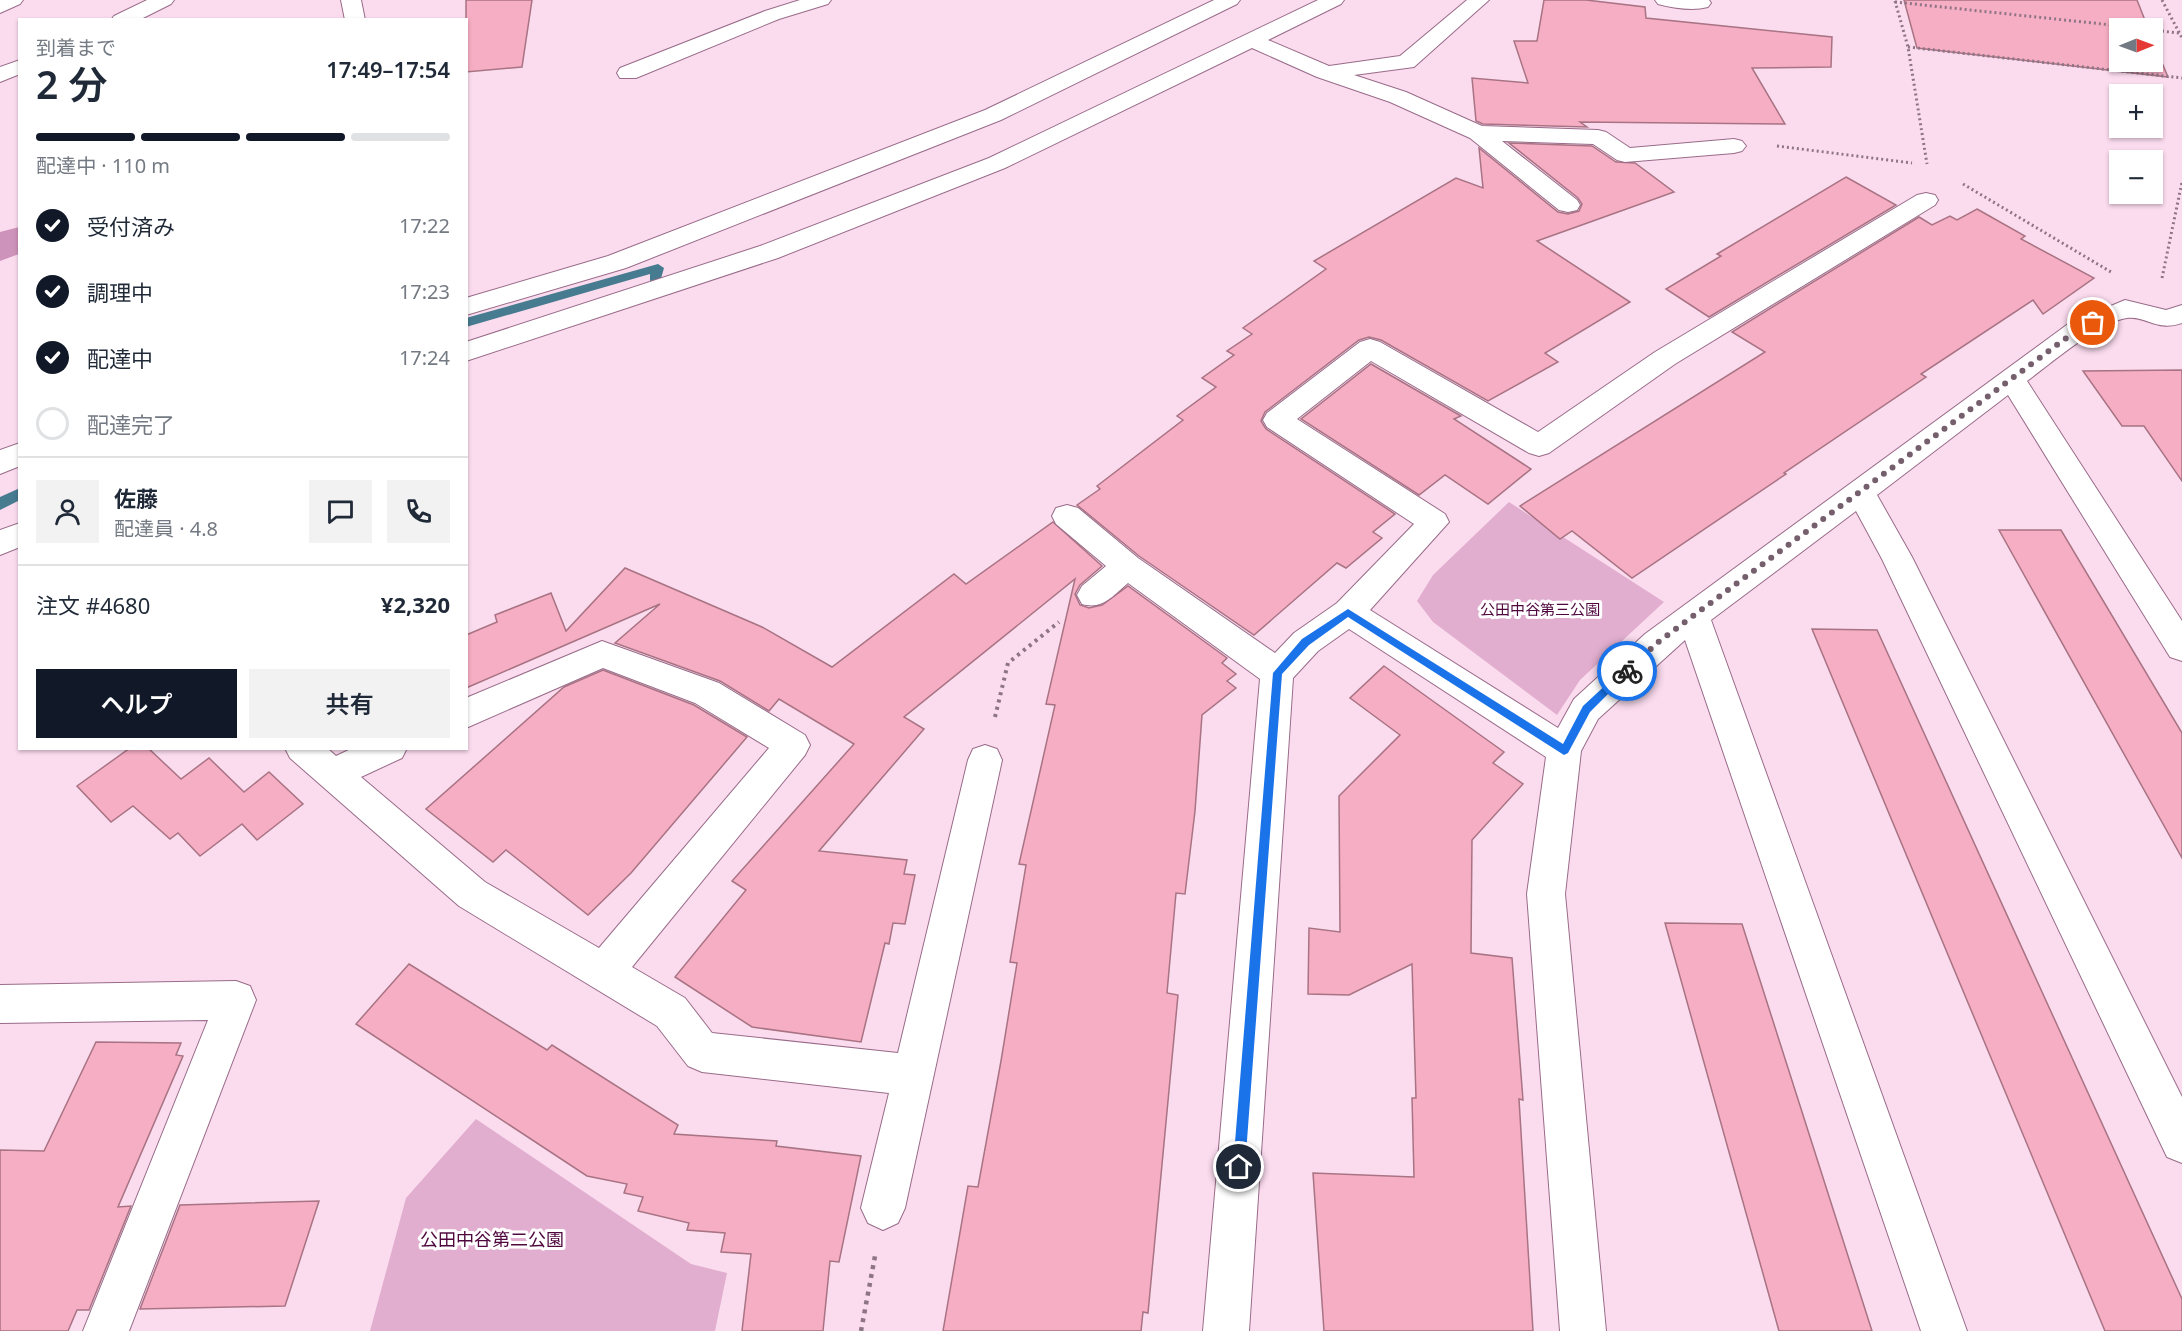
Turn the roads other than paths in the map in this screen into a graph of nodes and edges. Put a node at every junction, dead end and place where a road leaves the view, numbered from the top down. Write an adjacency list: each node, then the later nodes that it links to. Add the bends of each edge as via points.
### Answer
1 (13, 0): 9 (street)
2 (164, 0): 10 (street)
3 (351, 0): 11 (street)
4 (821, 0): 15 (street, via 772,15)
5 (1334, 0): 12 (street)
6 (1479, 0): 14 (street, via 1406,62)
7 (1701, 3): 8 (street)
8 (1670, 6)
9 (0, 7)
10 (126, 18)
11 (355, 18)
12 (1242, 25): 14 (street); 21 (street, via 1208,11 993,115 617,262); 23 (street, via 997,163 769,252)
13 (18, 67): 16 (street)
14 (1325, 72): 17 (street, via 1398,97)
15 (628, 73)
16 (0, 75)
17 (1478, 133): 18 (street, via 1598,137 1625,155); 20 (street)
18 (1734, 146)
19 (1926, 200): 33 (street, via 1665,358 1539,446 1370,348 1277,420 1434,522)
20 (1568, 205)
21 (468, 306)
22 (2178, 321): 24 (street, via 2125,309 2077,330)
23 (468, 351)
24 (2013, 379): 27 (street); 35 (street)
25 (18, 454): 26 (street)
26 (0, 463)
27 (1860, 492): 34 (street); 46 (street, via 1897,557)
28 (1067, 516): 31 (street)
29 (18, 535): 30 (street)
30 (0, 542)
31 (1127, 566): 32 (street); 36 (street)
32 (1092, 595)
33 (1348, 612): 36 (street, via 1306,642); 40 (street)
34 (1693, 616): 40 (street, via 1657,643 1586,709); 51 (street)
35 (2182, 648)
36 (1277, 673): 49 (street)
37 (468, 713): 43 (street, via 602,654 707,693 793,745)
38 (304, 750): 42 (street)
39 (386, 750): 42 (street)
40 (1564, 750): 50 (street, via 1546,894)
41 (985, 760): 45 (street)
42 (333, 774): 43 (street, via 472,894)
43 (603, 973): 45 (street, via 671,1012 702,1052)
44 (0, 1004): 48 (street, via 236,1000)
45 (914, 1075): 47 (street)
46 (2182, 1142)
47 (883, 1208)
48 (106, 1331)
49 (1226, 1331)
50 (1583, 1331)
51 (1944, 1331)

